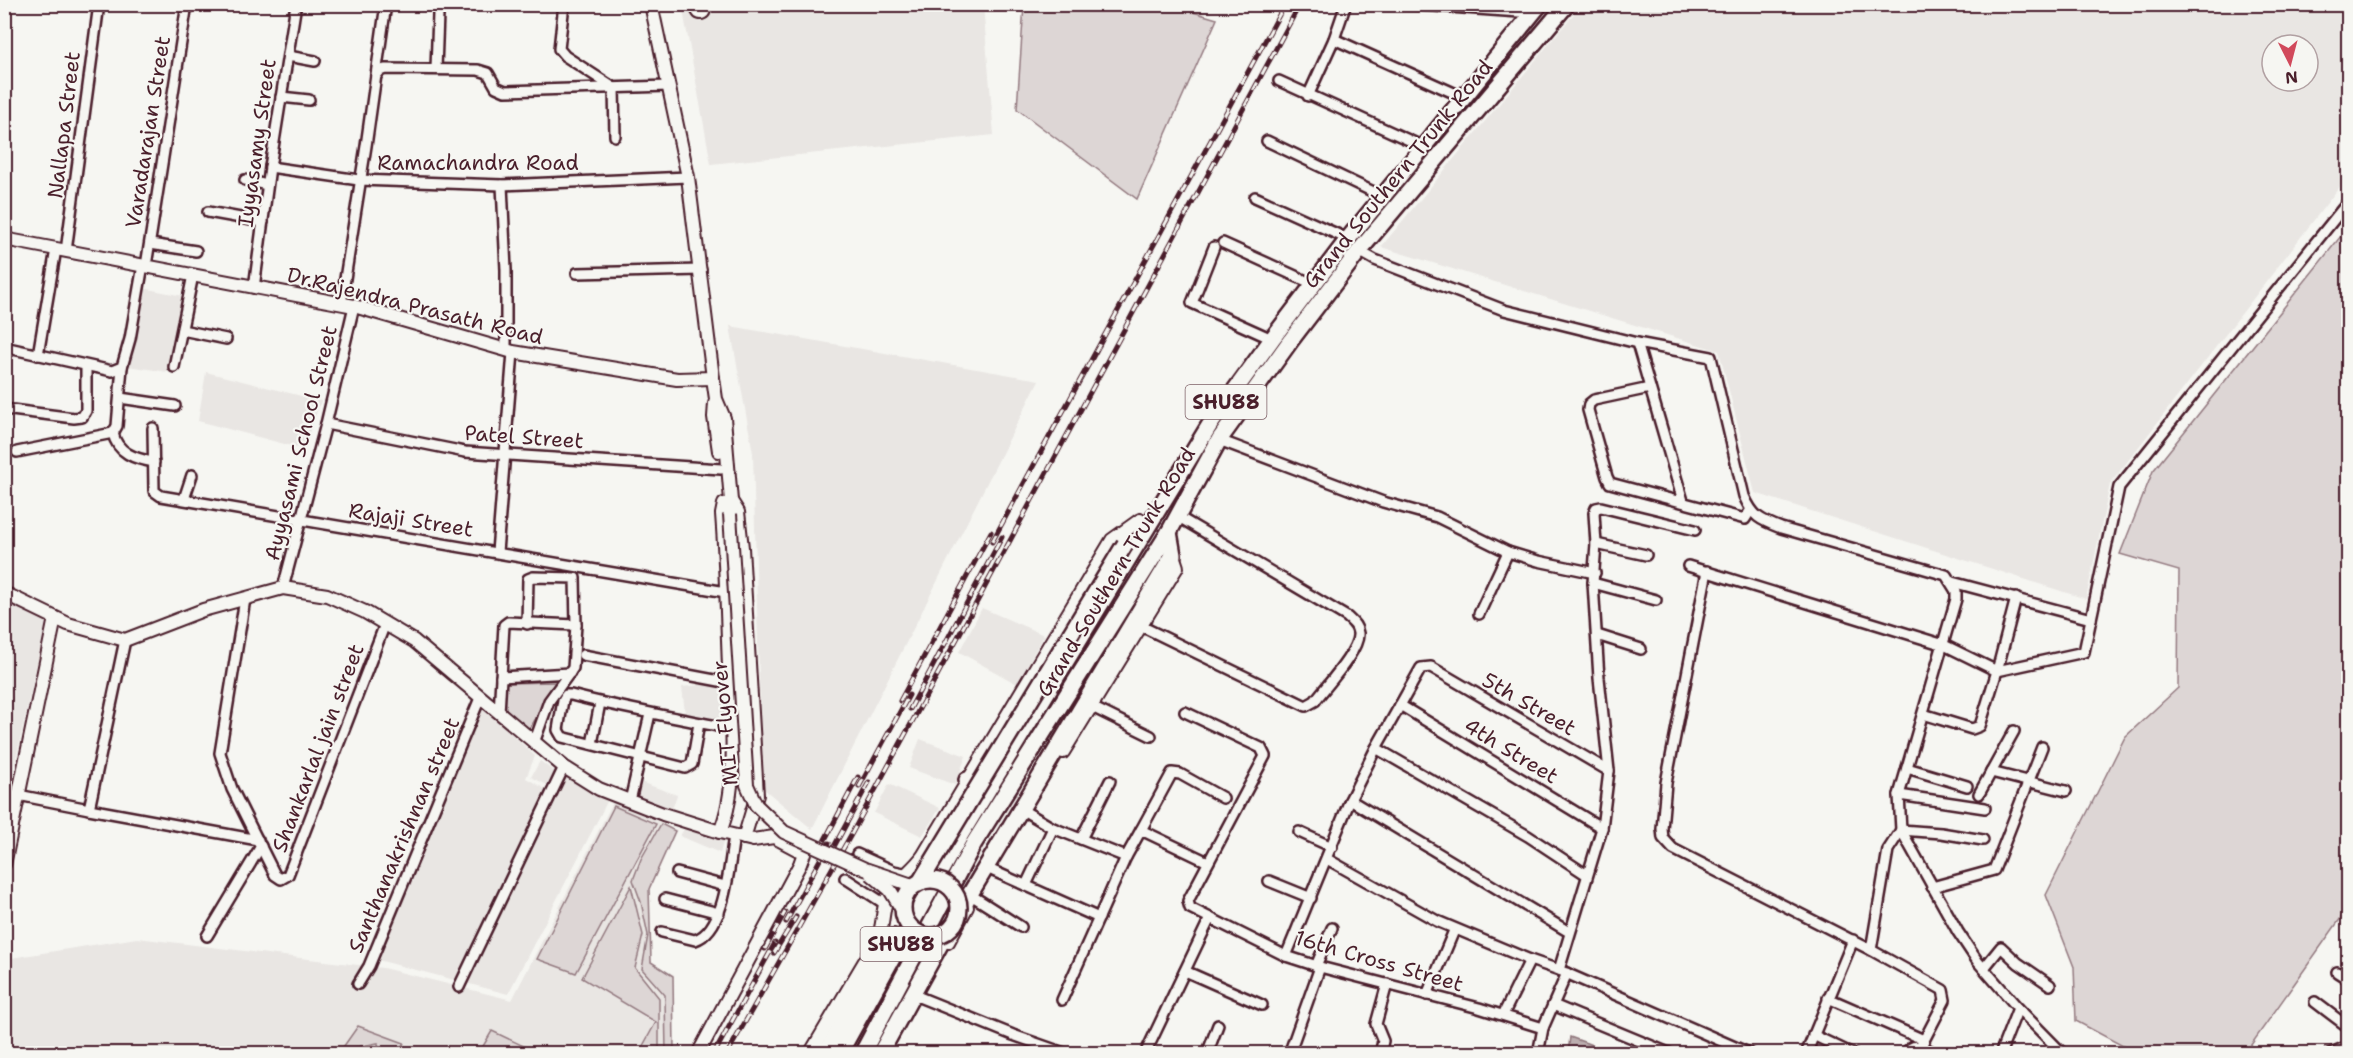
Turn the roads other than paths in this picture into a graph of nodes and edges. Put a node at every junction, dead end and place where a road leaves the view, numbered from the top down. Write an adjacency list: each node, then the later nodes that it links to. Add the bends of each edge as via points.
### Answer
1 (99, 4): 41 (street, Nallapa Street)
2 (187, 4): 40 (street, Varadarajan Street)
3 (296, 4): 13 (street, Iyyasamy Street)
4 (386, 4): 16 (street)
5 (564, 4): 19 (street, via 559,49)
6 (651, 4): 18 (street)
7 (1346, 4): 12 (street)
8 (1406, 4): 10 (street)
9 (1567, 4): 43 (main road, Grand Southern Trunk Road / SHU88)
10 (1537, 8): 22 (main road, Grand Southern Trunk Road / SHU88)
11 (438, 14): 15 (street)
12 (1335, 39): 20 (street); 22 (street)
13 (288, 56): 14 (street); 21 (street, Iyyasamy Street)
14 (315, 61)
15 (436, 69): 16 (street, via 385,69); 19 (street, via 483,71 492,77 499,90 505,91)
16 (376, 76): 30 (street)
17 (1279, 81): 20 (street)
18 (669, 86): 19 (street); 28 (street)
19 (614, 88): 24 (street)
20 (1308, 96): 26 (street)
21 (281, 97): 23 (street); 27 (street, Iyyasamy Street)
22 (1465, 98): 26 (main road, Grand Southern Trunk Road / SHU88)
23 (309, 100)
24 (615, 136)
25 (1267, 141): 34 (street)
26 (1424, 147): 34 (main road, Grand Southern Trunk Road / SHU88)
27 (270, 167): 30 (street, Ramachandra Road); 31 (street, Iyyasamy Street)
28 (688, 177): 32 (street, Ramachandra Road); 45 (street)
29 (245, 180): 31 (street)
30 (360, 180): 32 (street, Ramachandra Road); 50 (street)
31 (267, 184): 37 (street, Iyyasamy Street)
32 (502, 185): 57 (street)
33 (1255, 197): 39 (street)
34 (1384, 197): 39 (main road, Grand Southern Trunk Road / SHU88)
35 (2349, 202): 103 (street, via 2119,488)
36 (208, 212): 37 (street)
37 (263, 222): 49 (street, Iyyasamy Street)
38 (4, 239): 41 (street, Dr.Rajendra Prasath Road)
39 (1348, 239): 48 (main road, Grand Southern Trunk Road / SHU88)
40 (150, 244): 42 (street); 44 (street, Varadarajan Street)
41 (61, 250): 44 (street, Dr.Rajendra Prasath Road); 58 (street, Nallapa Street)
42 (196, 251)
43 (1359, 251): 55 (street, via 1504,310); 71 (main road, Grand Southern Trunk Road / SHU88)
44 (144, 265): 47 (street, Dr.Rajendra Prasath Road); 60 (street, Varadarajan Street)
45 (701, 270): 46 (street); 62 (street)
46 (577, 273)
47 (193, 275): 49 (street, Dr.Rajendra Prasath Road); 52 (street)
48 (1313, 284): 54 (main road, Grand Southern Trunk Road / SHU88); 54 (street, via 1219,245 1192,303)
49 (254, 288): 50 (street, Dr.Rajendra Prasath Road)
50 (340, 304): 51 (street, Dr.Rajendra Prasath Road)
51 (354, 306): 57 (street, Dr.Rajendra Prasath Road); 68 (street, Ayyasami School Street)
52 (182, 330): 53 (street); 61 (street)
53 (226, 339)
54 (1272, 339): 82 (main road, Grand Southern Trunk Road / SHU88)
55 (1637, 343): 63 (street); 80 (street, via 1711,357)
56 (4, 347): 58 (street)
57 (509, 351): 62 (street, Dr.Rajendra Prasath Road, via 677,379); 73 (street)
58 (38, 355): 59 (street)
59 (86, 366): 60 (street, via 112,371); 67 (street, via 86,411 82,417)
60 (122, 367): 64 (street, Varadarajan Street)
61 (174, 367)
62 (712, 378): 65 (street)
63 (1650, 388): 78 (street); 78 (street, via 1589,404 1604,467 1616,486)
64 (120, 398): 66 (street); 70 (street, Varadarajan Street)
65 (716, 399): 75 (street, via 714,417); 79 (street, via 724,418)
66 (175, 406)
67 (4, 409)
68 (326, 424): 73 (street, Patel Street); 83 (street, Ayyasami School Street)
69 (153, 428): 74 (street, Rajaji Street)
70 (113, 433): 72 (street); 74 (street, via 115,444 126,453)
71 (1219, 440): 81 (main road, Grand Southern Trunk Road / SHU88); 88 (street, via 1383,502 1437,518)
72 (17, 452)
73 (504, 456): 75 (street, Patel Street); 87 (street)
74 (154, 462): 77 (street, Rajaji Street, via 154,491 161,496)
75 (721, 469): 79 (street)
76 (192, 475): 77 (street)
77 (184, 499): 83 (street, Rajaji Street)
78 (1683, 501): 80 (street, via 1745,519)
79 (729, 506): 96 (street, via 722,514); 159 (street, via 738,512 742,548 757,795); 169 (street, MIT Flyover, bridge, via 747,785 756,805 784,832)
80 (1750, 511): 94 (street, via 1773,525 1946,575)
81 (1178, 516): 85 (main road, Grand Southern Trunk Road / SHU88); 107 (street, via 1347,618 1356,625 1356,646 1315,701 1306,706)
82 (1147, 518): 138 (street, via 1112,540 994,728); 142 (main road, Grand Southern Trunk Road / SHU88); 176 (main road, bridge, via 1125,544)
83 (299, 520): 87 (street, Rajaji Street); 95 (street, Ayyasami School Street)
84 (1695, 530): 86 (street, via 1600,507 1594,513)
85 (1169, 532): 90 (main road); 229 (main road, Grand Southern Trunk Road / SHU88, via 974,843)
86 (1596, 544): 89 (street); 93 (street)
87 (497, 552): 96 (street, Rajaji Street)
88 (1508, 552): 93 (street); 101 (street)
89 (1646, 555)
90 (1170, 559): 107 (street, via 1177,567); 186 (main road)
91 (1688, 566): 92 (street)
92 (1707, 572): 110 (street); 196 (street, via 1666,783 1663,838 1673,849)
93 (1594, 578): 100 (street); 108 (street)
94 (1952, 582): 98 (street); 110 (street, via 1956,599)
95 (283, 588): 99 (street); 104 (street, via 327,595)
96 (726, 592): 116 (street)
97 (4, 593): 102 (street)
98 (2016, 597): 103 (street); 113 (street)
99 (245, 598): 109 (street); 162 (street, via 219,749 232,789)
100 (1656, 600)
101 (1479, 614)
102 (55, 618): 109 (street); 145 (street)
103 (2091, 619): 113 (street, via 2084,652)
104 (385, 624): 117 (street, via 414,641); 162 (street, Shankarlal jain street, via 286,877 279,878)
105 (527, 624): 106 (street); 106 (street, via 528,579 572,577); 115 (street, via 504,624)
106 (576, 625): 114 (street)
107 (1141, 626): 120 (street)
108 (1597, 636): 111 (street); 136 (street)
109 (125, 640): 151 (street)
110 (1944, 645): 113 (street); 124 (street)
111 (1641, 649)
112 (584, 655): 116 (street)
113 (1997, 671): 124 (street, via 1977,728)
114 (570, 674): 115 (street); 129 (street, via 549,701)
115 (501, 677): 122 (street)
116 (730, 682): 126 (street)
117 (480, 698): 122 (street); 206 (street, Santhanakrishnan street, via 369,966)
118 (600, 703): 123 (street); 130 (street); 130 (street, via 571,695 563,700 559,734)
119 (1400, 705): 132 (street); 136 (street, 5th Street, via 1421,668 1431,668); 154 (street, 4th Street)
120 (1092, 707): 128 (street); 152 (street)
121 (1185, 712): 167 (street, 16th Cross Street, via 1264,752)
122 (499, 713): 129 (street)
123 (650, 714): 125 (street); 133 (street)
124 (1923, 714): 135 (street)
125 (699, 723): 126 (street); 133 (street, via 690,767)
126 (732, 729): 157 (street, via 729,801)
127 (2014, 730): 137 (street)
128 (1150, 736)
129 (534, 743): 134 (street)
130 (592, 744): 133 (street)
131 (2042, 747): 140 (street)
132 (1376, 748): 148 (street); 173 (street)
133 (641, 756): 149 (street)
134 (564, 767): 149 (street, via 599,789); 209 (street)
135 (1907, 768): 141 (street); 146 (street)
136 (1609, 771): 154 (street)
137 (1991, 772): 140 (street); 144 (street)
138 (967, 780): 142 (main road); 172 (street, via 923,856 913,869)
139 (1110, 781): 160 (street)
140 (2027, 783): 143 (street); 179 (street, via 1994,870)
141 (1967, 786)
142 (986, 791): 228 (main road, Grand Southern Trunk Road / SHU88)
143 (2066, 791)
144 (1979, 794)
145 (18, 795): 151 (street); 168 (street)
146 (1899, 795): 150 (street); 156 (street)
147 (1223, 798): 155 (street, via 1172,773)
148 (1350, 800): 163 (street); 193 (street)
149 (630, 801): 157 (street)
150 (1985, 808)
151 (89, 809): 162 (street)
152 (1026, 812): 153 (street); 170 (street)
153 (1053, 828): 160 (street); 177 (street)
154 (1602, 828): 173 (street)
155 (1141, 830): 165 (street); 167 (street)
156 (1901, 830): 161 (street); 179 (street); 197 (street, via 1888,850)
157 (720, 832): 159 (street)
158 (1299, 832): 163 (street)
159 (744, 838): 178 (street); 225 (street, via 774,837 798,849 804,857)
160 (1081, 839): 165 (street)
161 (1983, 840)
162 (259, 843): 195 (street)
163 (1332, 847): 166 (street)
164 (857, 854): 172 (street)
165 (1126, 857): 187 (street)
166 (1327, 859): 181 (street); 199 (street, via 1437,921)
167 (1208, 862): 188 (street, 16th Cross Street, via 1188,903 1190,908)
168 (4, 865)
169 (865, 869): 176 (street, MIT Flyover, bridge); 185 (street, MIT Flyover, bridge, via 890,890)
170 (991, 870): 177 (street); 180 (street)
171 (677, 873): 178 (street)
172 (904, 873): 183 (street)
173 (1587, 875): 193 (street)
174 (844, 878): 183 (street)
175 (1269, 881): 181 (street)
176 (917, 885): 185 (main road, bridge, via 905,897); 186 (main road, bridge, via 936,881 951,889)
177 (1026, 885): 187 (street)
178 (725, 886): 184 (street)
179 (1932, 887): 201 (street)
180 (974, 897): 189 (street); 211 (street)
181 (1311, 898): 198 (street)
182 (665, 899): 184 (street)
183 (885, 904): 226 (street, via 878,939)
184 (719, 914): 192 (street, via 699,939)
185 (904, 914): 191 (main road, bridge, via 908,925 923,935); 227 (main road)
186 (958, 914): 191 (main road, bridge)
187 (1099, 918): 213 (street)
188 (1210, 918): 198 (street, 16th Cross Street); 202 (street)
189 (1021, 927)
190 (1332, 928): 200 (street)
191 (948, 930): 230 (main road)
192 (662, 932)
193 (1569, 932): 203 (street)
194 (1453, 933): 210 (street)
195 (207, 936)
196 (1853, 940): 197 (street); 212 (street)
197 (1871, 950): 223 (street, via 1943,990 1945,1000)
198 (1286, 956): 200 (street, 16th Cross Street)
199 (1530, 960): 203 (street); 218 (street)
200 (1318, 967): 207 (street, 16th Cross Street); 234 (street)
201 (1984, 968): 208 (street, via 2001,947); 217 (street)
202 (1185, 971): 215 (street); 232 (street)
203 (1563, 971): 216 (street); 238 (street)
204 (2337, 972): 205 (street)
205 (2349, 979)
206 (358, 984)
207 (1387, 984): 210 (street, 16th Cross Street); 235 (street, via 1377,1024 1383,1041)
208 (2050, 985)
209 (459, 987)
210 (1427, 995): 218 (street, 16th Cross Street)
211 (919, 997): 230 (street); 231 (street)
212 (1828, 998): 222 (street); 223 (street)
213 (1062, 1000)
214 (2315, 1002): 220 (street)
215 (1262, 1005)
216 (1553, 1005): 221 (street); 237 (street)
217 (2018, 1008): 243 (street); 244 (street)
218 (1503, 1015): 221 (street, 16th Cross Street)
219 (1218, 1025): 233 (street)
220 (2349, 1027)
221 (1543, 1028): 236 (street)
222 (1813, 1035): 239 (street); 240 (street)
223 (1922, 1043): 241 (street); 242 (street)
224 (2349, 1046): 245 (street)
225 (699, 1053)
226 (810, 1053)
227 (825, 1053)
228 (840, 1053)
229 (862, 1053)
230 (887, 1053)
231 (1067, 1053)
232 (1145, 1053)
233 (1207, 1053)
234 (1289, 1053)
235 (1380, 1053)
236 (1538, 1053)
237 (1671, 1053)
238 (1751, 1053)
239 (1806, 1053)
240 (1854, 1053)
241 (1905, 1053)
242 (1936, 1053)
243 (2000, 1053)
244 (2063, 1053)
245 (2329, 1053)

